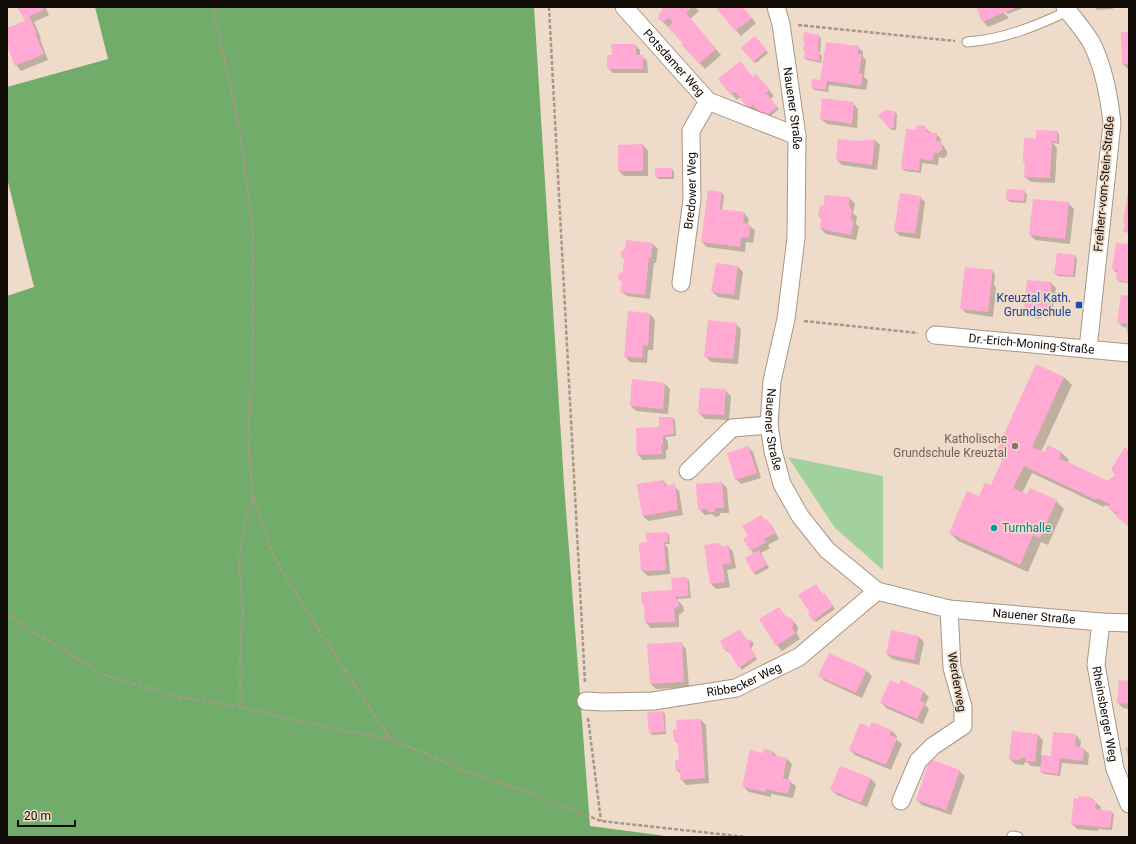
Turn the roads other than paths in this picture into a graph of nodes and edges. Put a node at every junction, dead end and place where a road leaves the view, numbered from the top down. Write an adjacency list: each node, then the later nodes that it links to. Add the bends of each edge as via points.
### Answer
1 (624, 7): 5 (street, Potsdamer Weg)
2 (776, 7): 6 (street, Nauener Straße, via 781,24)
3 (1067, 9): 4 (lane, via 1036,26 983,41); 9 (street, Freiherr-vom-Stein-Straße, via 1090,42 1101,66 1109,92 1112,123)
4 (967, 42)
5 (708, 101): 6 (street, Potsdamer Weg); 7 (street, Bredower Weg, via 691,131 692,200)
6 (797, 136): 11 (street, Nauener Straße, via 796,238 786,319 772,381)
7 (681, 283)
8 (935, 335): 9 (street, Dr.-Erich-Moning-Straße)
9 (1088, 348): 10 (street, Dr.-Erich-Moning-Straße)
10 (1129, 353)
11 (769, 425): 12 (street, via 732,428); 13 (street, Nauener Straße, via 782,484 800,516 827,550)
12 (688, 471)
13 (877, 591): 14 (street, Nauener Straße); 17 (street, Ribbecker Weg, via 799,657 736,688 653,701)
14 (949, 609): 15 (street, Nauener Straße); 18 (street, Werderweg, via 952,668 963,707 963,726 933,746 918,761)
15 (1101, 622): 16 (street, Nauener Straße); 19 (street, Rheinsberger Weg, via 1096,665 1115,770)
16 (1129, 623)
17 (586, 701)
18 (901, 801)
19 (1129, 804)

